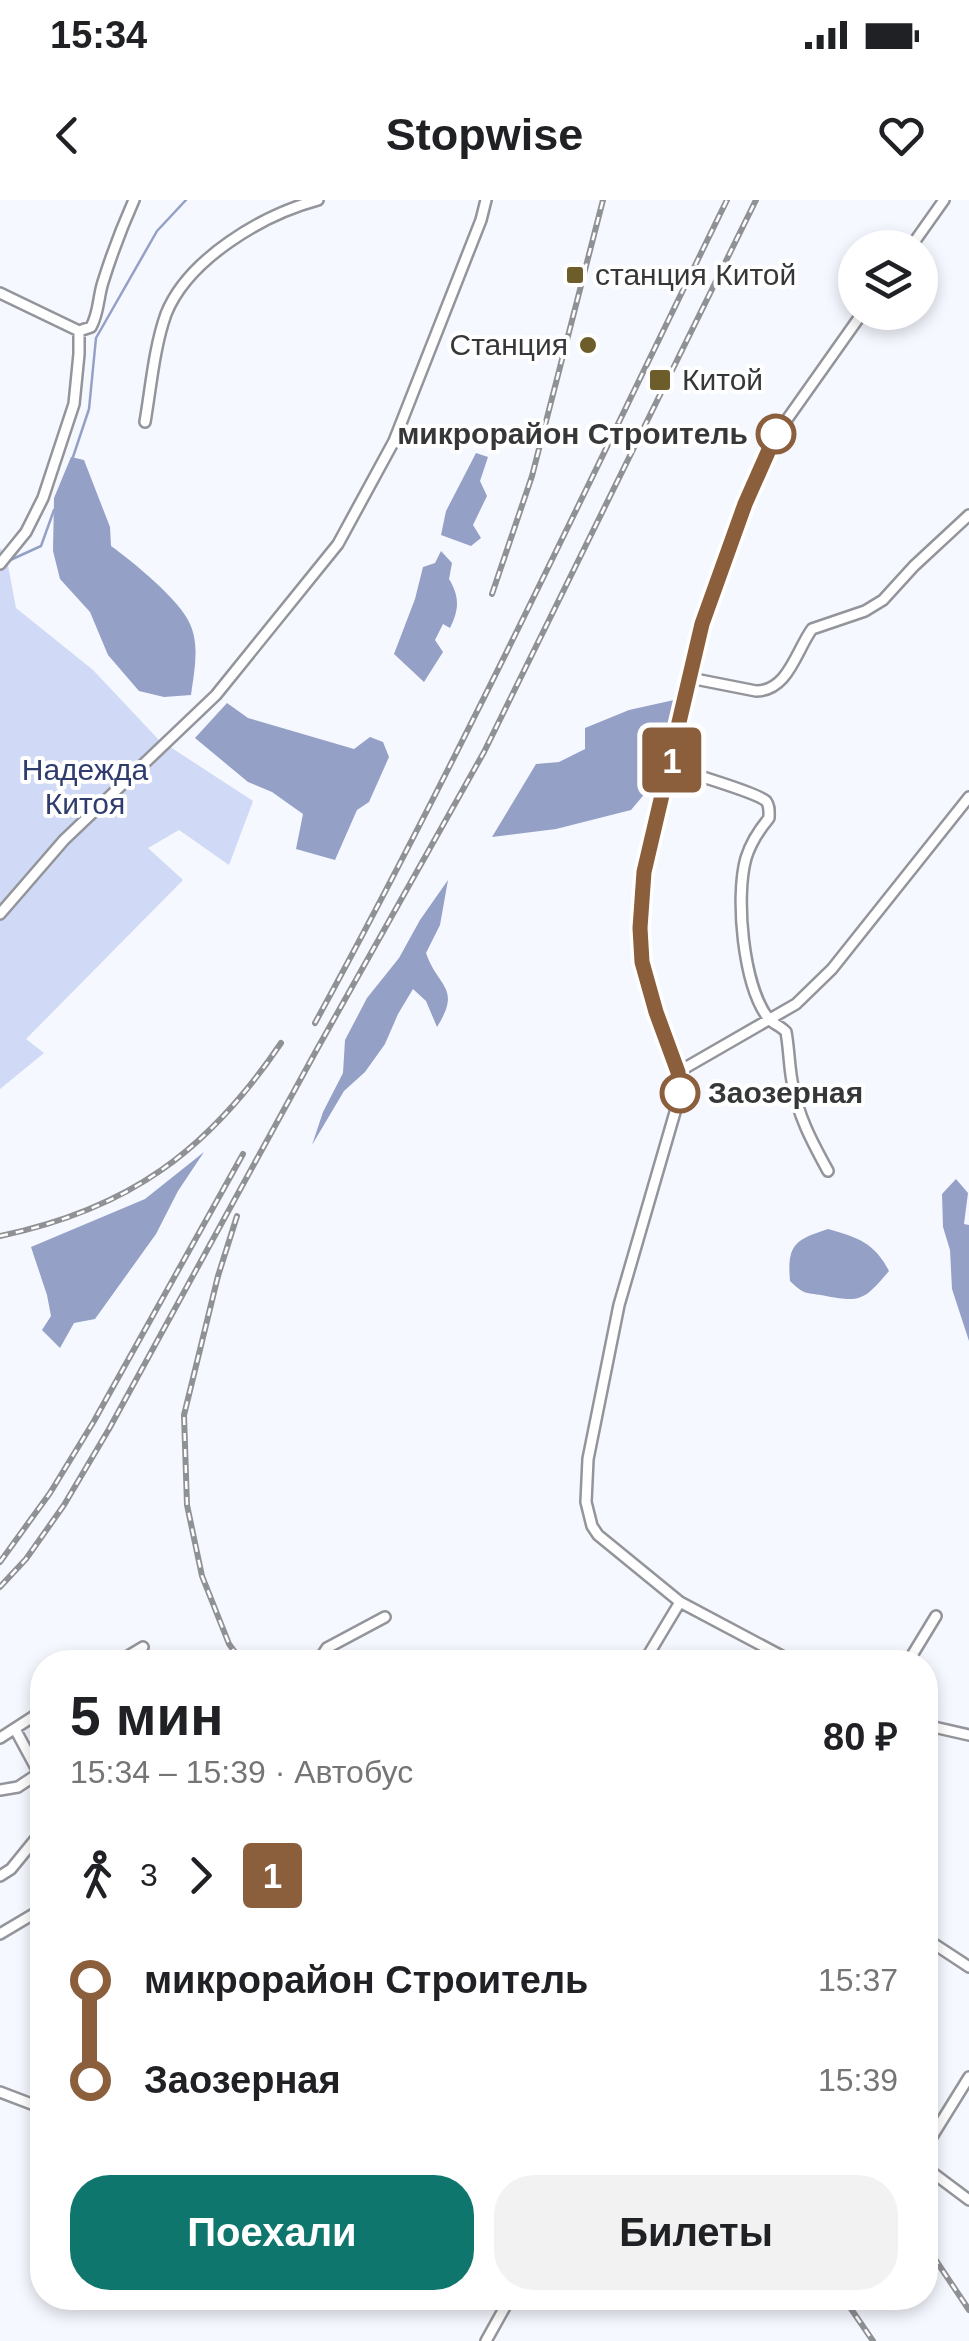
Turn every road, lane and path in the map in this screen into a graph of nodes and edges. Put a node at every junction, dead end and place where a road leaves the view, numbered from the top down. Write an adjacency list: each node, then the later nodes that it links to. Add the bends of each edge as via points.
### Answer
1 (134, 200): 8 (street, via 94,321)
2 (318, 200): 9 (street, via 267,218 196,268 174,297 161,331)
3 (486, 200): 15 (street, via 394,441 338,544 216,695 64,840)
4 (944, 200): 5 (street)
5 (923, 230)
6 (0, 292): 8 (street)
7 (850, 330): 12 (street, via 776,434 702,624)
8 (78, 331): 11 (street, via 74,404 42,498)
9 (145, 422)
10 (969, 515): 12 (street, via 883,600 812,629 776,687 756,691)
11 (0, 564)
12 (690, 678): 13 (street)
13 (670, 768): 16 (street, via 766,801 769,818 747,854 741,892 746,954); 17 (street, via 644,872 640,928 642,962)
14 (969, 796): 16 (street, via 832,969)
15 (0, 914)
16 (770, 1021): 17 (street); 18 (street, via 786,1032 798,1108)
17 (678, 1072): 19 (street, via 676,1114 619,1306 588,1459 586,1502 598,1535)
18 (828, 1171)
19 (680, 1602): 25 (street); 26 (street)
20 (385, 1616): 24 (street)
21 (936, 1616): 27 (street)
22 (143, 1647): 23 (street)
23 (138, 1650)
24 (326, 1650)
25 (651, 1650)
26 (771, 1650)
27 (915, 1650)
28 (30, 1719): 30 (street)
29 (938, 1728): 31 (street)
30 (15, 1729): 32 (street); 33 (street)
31 (969, 1735)
32 (0, 1738)
33 (30, 1756)
34 (30, 1781): 35 (street)
35 (0, 1790)
36 (30, 1846): 37 (street)
37 (0, 1876)
38 (30, 1916): 39 (street)
39 (0, 1934)
40 (938, 1947): 41 (street)
41 (969, 1967)
42 (969, 2076): 45 (street)
43 (0, 2092): 44 (street)
44 (30, 2103)
45 (938, 2127)
46 (938, 2177): 47 (street)
47 (969, 2200)
48 (503, 2310): 49 (street)
49 (486, 2341)

